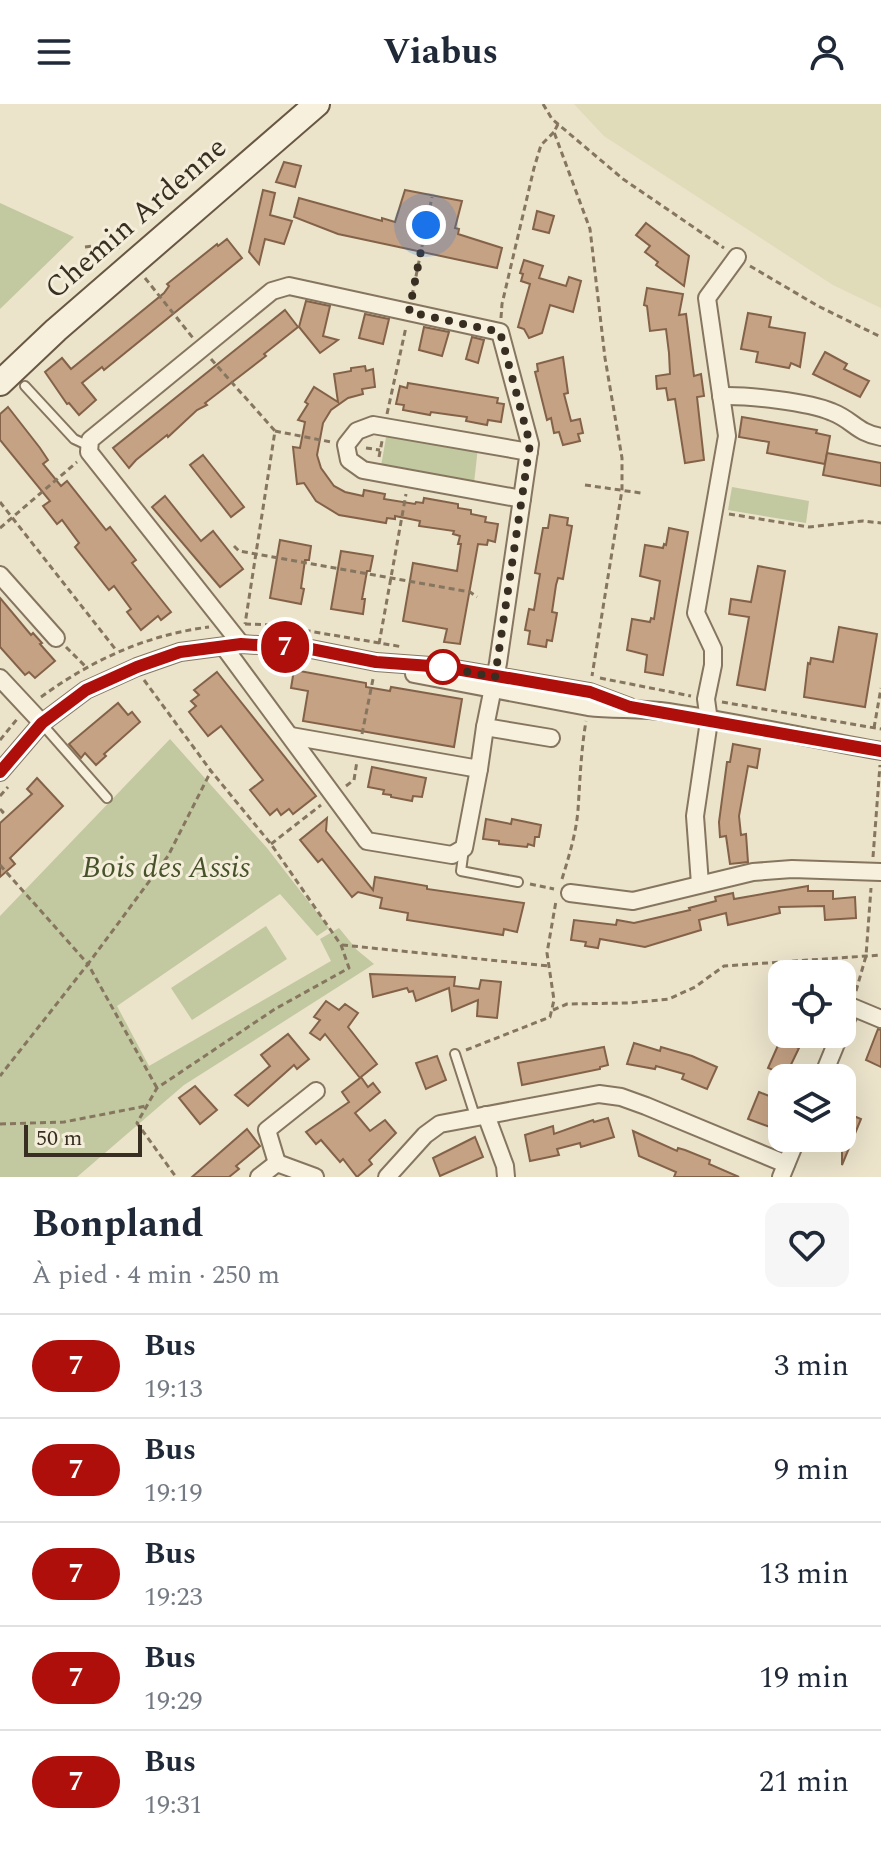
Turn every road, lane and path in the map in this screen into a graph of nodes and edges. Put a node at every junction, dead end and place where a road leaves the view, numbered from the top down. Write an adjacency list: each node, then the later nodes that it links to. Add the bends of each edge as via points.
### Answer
1 (317, 104): 8 (street, Chemin Ardenne)
2 (543, 104): 3 (path)
3 (558, 124): 4 (path); 7 (path, via 623,179)
4 (554, 132): 10 (path, via 541,145 534,168); 25 (path, via 590,229)
5 (432, 197): 9 (path)
6 (85, 247): 8 (path, via 120,246)
7 (737, 257): 11 (path); 15 (street, via 707,298)
8 (132, 263): 12 (path); 13 (street, Chemin Ardenne)
9 (409, 312): 10 (street); 12 (street, via 289,286 272,291); 16 (path)
10 (500, 332): 22 (street)
11 (881, 337)
12 (202, 348): 17 (path); 20 (street, via 90,440)
13 (0, 383)
14 (25, 386): 20 (lane)
15 (721, 396): 18 (street, via 830,411 864,434); 29 (street, via 727,436)
16 (384, 427): 19 (street, via 357,431); 21 (path); 22 (street)
17 (275, 431): 19 (path); 34 (path)
18 (881, 437)
19 (346, 445): 21 (path); 23 (street, via 349,460)
20 (89, 449): 30 (path); 39 (street)
21 (380, 450): 23 (path)
22 (529, 452): 27 (street)
23 (376, 472): 27 (street)
24 (585, 485): 25 (path)
25 (622, 490): 26 (path); 43 (path)
26 (641, 493)
27 (522, 499): 45 (street)
28 (0, 502): 30 (path)
29 (713, 511): 31 (path, via 809,527); 48 (street, via 696,613 713,649 706,699)
30 (12, 516): 32 (path); 40 (path)
31 (881, 523)
32 (0, 528)
33 (234, 546): 34 (path)
34 (256, 554): 36 (path); 37 (path)
35 (0, 575): 38 (street)
36 (477, 597)
37 (245, 624)
38 (56, 638): 41 (path)
39 (232, 645): 42 (street, via 180,652); 45 (street, via 306,648 391,664 444,667); 52 (street)
40 (116, 652)
41 (86, 667)
42 (137, 667): 49 (street, via 86,690); 57 (path)
43 (592, 677)
44 (0, 678): 49 (street)
45 (493, 682): 48 (street, via 590,692 630,707); 50 (street)
46 (881, 688): 51 (path)
47 (587, 715): 67 (path)
48 (709, 721): 54 (street); 66 (street, via 695,816)
49 (42, 723): 58 (street); 59 (lane)
50 (485, 727): 53 (street); 56 (street)
51 (874, 728)
52 (291, 736): 56 (street); 62 (street, via 367,841 452,855)
53 (551, 738)
54 (881, 751)
55 (881, 758): 64 (path)
56 (479, 769): 62 (street)
57 (211, 771): 68 (path, via 271,844); 71 (path, via 168,856)
58 (0, 772)
59 (107, 798)
60 (0, 809): 61 (path)
61 (0, 815)
62 (464, 848): 65 (lane, via 461,871)
63 (0, 865): 71 (path)
64 (876, 872): 66 (street, via 792,869); 70 (path)
65 (518, 882): 67 (path)
66 (700, 884): 67 (street, via 633,901)
67 (564, 892): 72 (path, via 550,926)
68 (341, 945): 72 (path); 79 (path, via 349,968 275,1009)
69 (881, 955): 70 (path)
70 (866, 956): 73 (path); 75 (path, via 724,966 669,999 567,1004)
71 (88, 964): 78 (path); 79 (path)
72 (549, 966): 75 (path)
73 (856, 992)
74 (856, 1009): 76 (street)
75 (553, 1010): 77 (path, via 550,1017)
76 (881, 1019)
77 (455, 1054): 82 (lane)
78 (0, 1076)
79 (157, 1088): 81 (path)
80 (316, 1091): 85 (street, via 267,1130)
81 (146, 1106): 83 (path, via 64,1122); 87 (path, via 137,1123)
82 (481, 1116): 86 (street, via 599,1094 621,1097); 90 (street, via 440,1124); 91 (street)
83 (0, 1124)
84 (791, 1152): 86 (street)
85 (277, 1163): 88 (street); 89 (street)
86 (783, 1171)
87 (176, 1177)
88 (259, 1177)
89 (315, 1177)
90 (387, 1177)
91 (506, 1177)

